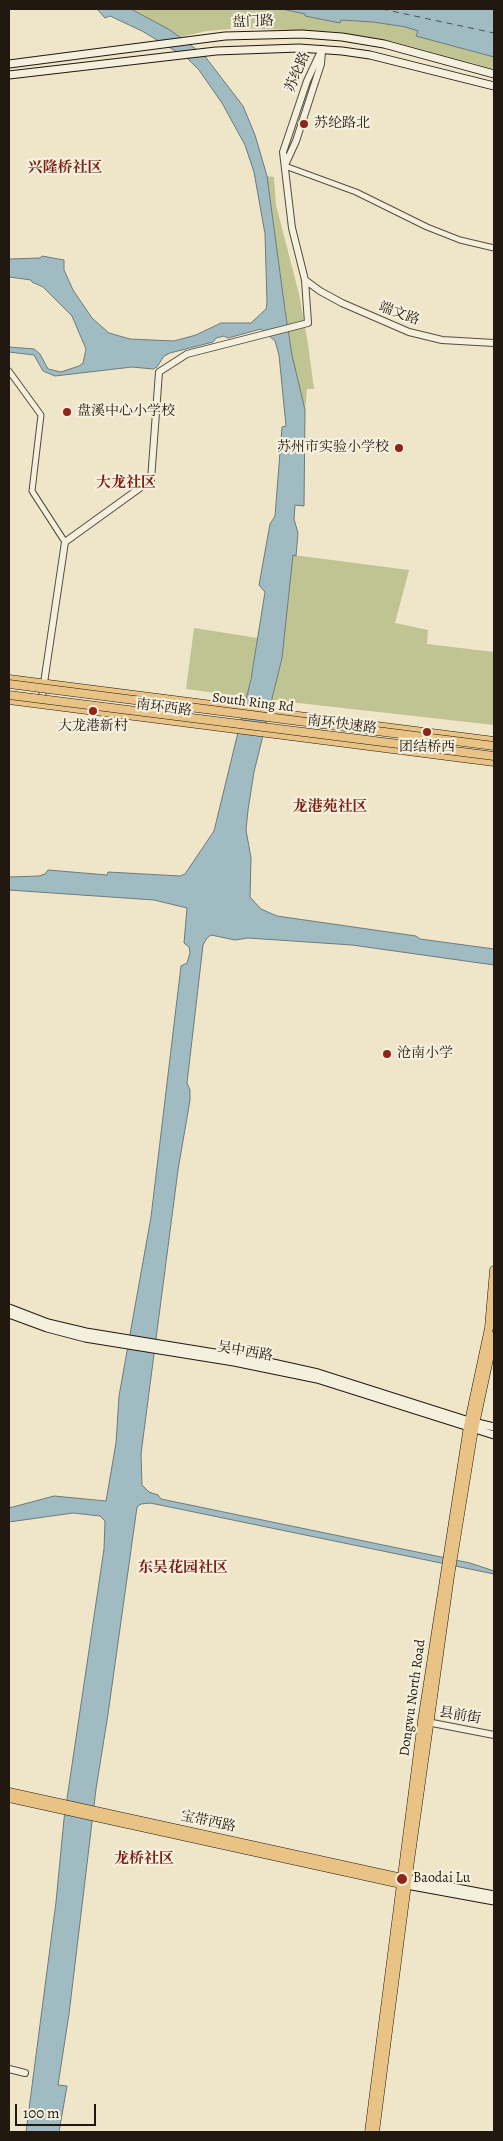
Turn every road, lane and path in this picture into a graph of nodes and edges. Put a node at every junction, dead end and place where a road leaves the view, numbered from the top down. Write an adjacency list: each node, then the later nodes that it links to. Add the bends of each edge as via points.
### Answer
1 (322, 35): 2 (main road); 3 (main road, 盘门路, via 260,34 194,39); 4 (main road, 盘门路, via 396,47)
2 (322, 49): 5 (main road, 盘门路, via 216,51); 6 (main road, 盘门路, via 396,60); 7 (street, 苏纶路, via 321,64)
3 (9, 64)
4 (494, 74)
5 (9, 76)
6 (494, 86)
7 (285, 166): 8 (street, via 356,192 426,228); 9 (street, via 292,228)
8 (494, 248)
9 (305, 280): 10 (street, 端文路, via 342,303 409,332 453,341); 12 (street, via 308,323 187,354 160,372 151,480)
10 (494, 343)
11 (9, 371): 12 (street, via 41,415 32,491)
12 (65, 542): 15 (street)
13 (9, 679): 15 (main road, 南环西路)
14 (9, 684): 20 (main road, South Ring Rd, bridge)
15 (43, 684): 18 (street); 19 (main road, 南环西路)
16 (9, 695): 21 (main road, 南环快速路, bridge)
17 (9, 700): 18 (main road, 南环西路)
18 (40, 704): 22 (main road, 南环西路)
19 (494, 740)
20 (494, 746)
21 (494, 756)
22 (494, 762)
23 (494, 1270): 28 (main road, Dongwu North Road, via 489,1328)
24 (9, 1308): 27 (main road, 吴中西路, via 62,1327)
25 (9, 1314): 27 (main road, 吴中西路, via 61,1332)
26 (494, 1336): 28 (main road, Dongwu North Road)
27 (125, 1342): 28 (main road, 吴中西路, via 318,1373)
28 (472, 1424): 29 (main road); 30 (main road); 31 (main road, Dongwu North Road)
29 (494, 1427)
30 (494, 1435)
31 (425, 1722): 32 (street, 县前街); 36 (main road, Dongwu North Road)
32 (494, 1735)
33 (9, 1792): 35 (main road, 宝带西路)
34 (9, 1798): 35 (main road, 宝带西路)
35 (62, 1806): 36 (main road, 宝带西路)
36 (405, 1881): 37 (main road); 38 (main road); 41 (main road, Dongwu North Road); 42 (main road, Dongwu North Road)
37 (494, 1895)
38 (494, 1901)
39 (9, 2069): 40 (street)
40 (25, 2073)
41 (369, 2132)
42 (375, 2132)

